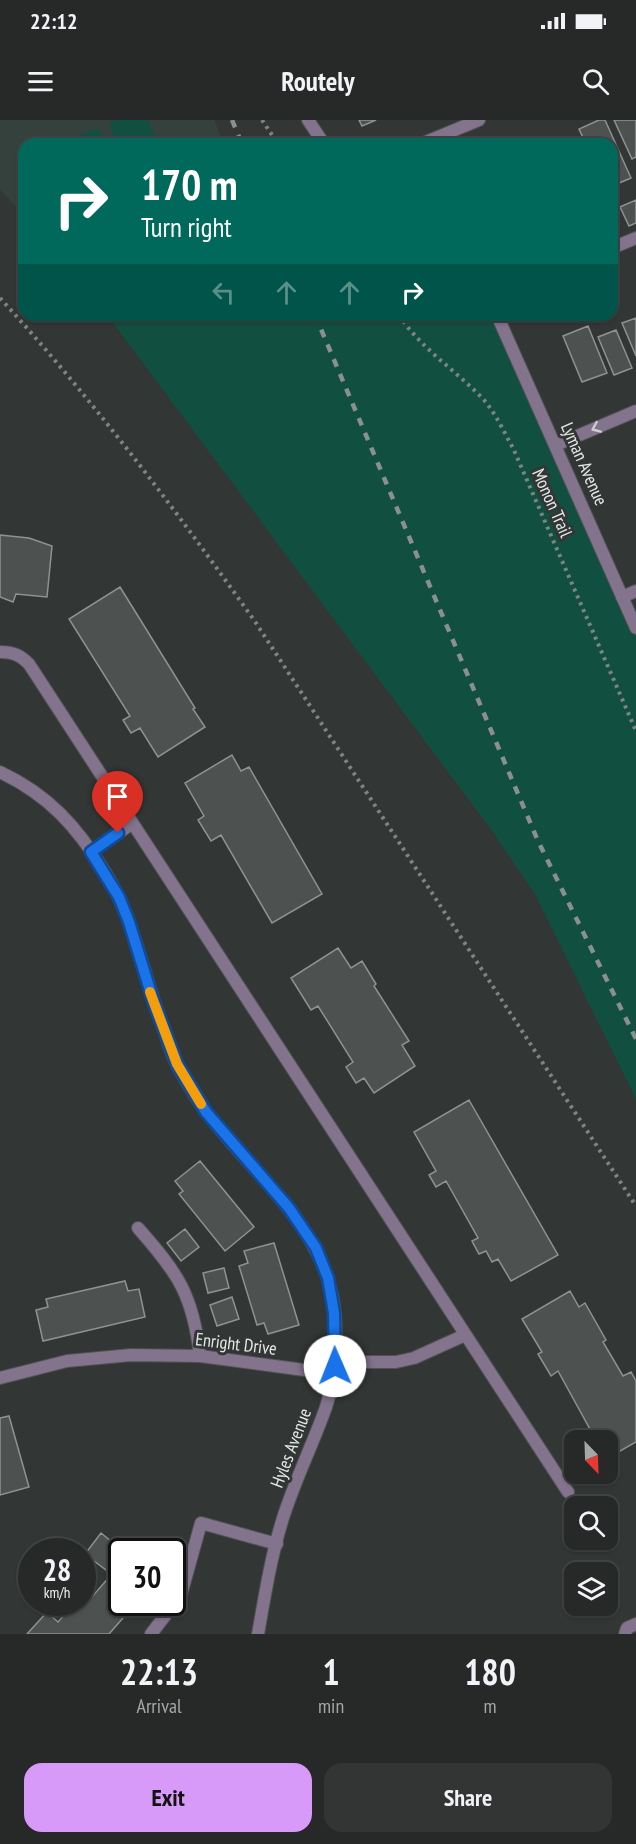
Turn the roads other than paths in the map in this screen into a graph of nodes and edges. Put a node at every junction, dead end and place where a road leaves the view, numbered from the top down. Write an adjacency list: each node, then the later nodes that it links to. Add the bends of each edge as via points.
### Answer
1 (308, 120): 3 (street)
2 (479, 120): 4 (street)
3 (320, 138)
4 (437, 138)
5 (636, 238): 6 (street)
6 (618, 246)
7 (501, 321): 9 (street, Lyman Avenue)
8 (636, 411): 9 (street, one-way to 9)
9 (556, 445): 11 (street, Lyman Avenue)
10 (636, 591): 11 (street)
11 (622, 597): 12 (street, Lyman Avenue)
12 (636, 628)
13 (0, 652): 15 (street, via 21,656 29,664)
14 (0, 772): 16 (street, Hyles Avenue, via 25,783 57,808)
15 (131, 824): 16 (street); 18 (street)
16 (91, 852): 20 (street, Hyles Avenue, via 119,897 177,1064 206,1112 289,1208 316,1248 328,1278 334,1313)
17 (138, 1228): 19 (street, via 185,1290)
18 (465, 1335): 20 (street, Enright Drive, via 414,1358); 22 (street)
19 (200, 1356): 20 (street, Enright Drive, via 312,1371); 21 (street, Enright Drive, via 131,1355 67,1361)
20 (335, 1366): 23 (street, Hyles Avenue, via 326,1406 302,1463)
21 (0, 1378)
22 (568, 1492)
23 (277, 1544): 25 (street, via 201,1524 181,1595); 26 (street, Hyles Avenue)
24 (636, 1624): 27 (street, via 627,1628)
25 (151, 1634)
26 (258, 1634)
27 (625, 1634)

